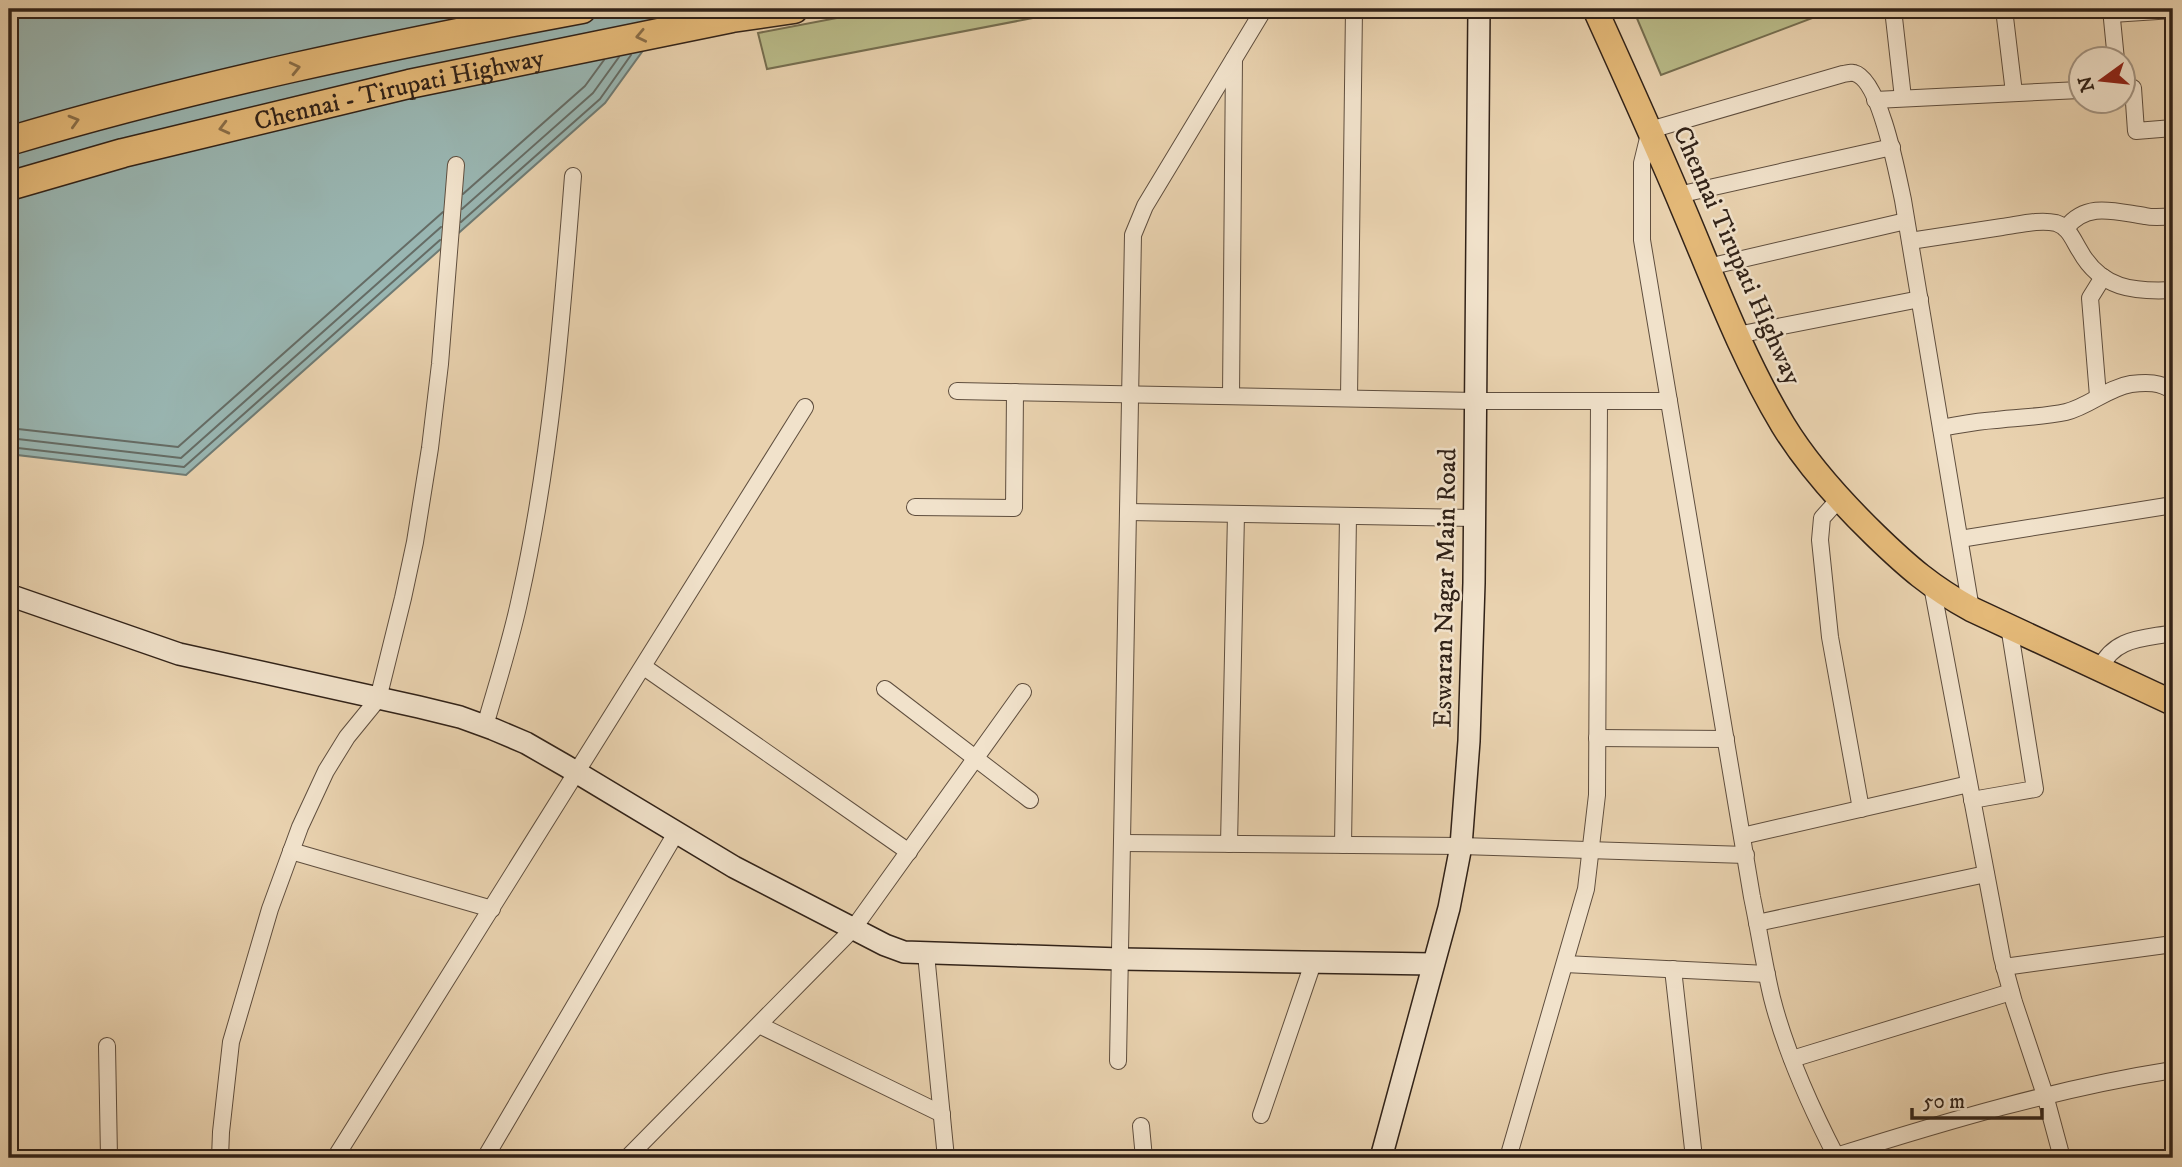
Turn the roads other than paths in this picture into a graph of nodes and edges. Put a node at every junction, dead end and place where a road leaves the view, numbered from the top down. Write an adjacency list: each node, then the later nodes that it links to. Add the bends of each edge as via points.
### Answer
1 (582, 9): 20 (highway, Chennai - Tirupati Highway, one-way to 1, via 118,108 402,43)
2 (794, 9): 24 (highway, Chennai - Tirupati Highway, one-way to 24, via 409,84 123,153)
3 (1264, 9): 12 (street)
4 (1354, 9): 41 (street)
5 (1479, 9): 42 (street, Eswaran Nagar Main Road)
6 (1595, 9): 19 (main road, Chennai Tirupati Highway)
7 (1893, 9): 15 (street)
8 (2004, 9): 14 (street)
9 (2173, 10): 10 (street)
10 (2111, 12): 11 (street)
11 (2115, 46)
12 (1234, 59): 38 (street, via 1145,206 1133,235); 39 (street)
13 (2066, 91): 14 (street)
14 (2014, 93): 15 (street)
15 (1903, 98): 16 (street)
16 (1875, 100): 19 (street, via 1854,72); 21 (street)
17 (2136, 116): 18 (street, via 2137,131)
18 (2173, 128)
19 (1650, 130): 25 (main road, Chennai Tirupati Highway); 44 (street, via 1642,163 1642,240)
20 (9, 141)
21 (1892, 147): 25 (street); 27 (street)
22 (456, 165): 64 (street, via 430,448 415,542)
23 (573, 176): 66 (street, via 559,352 539,495 520,598)
24 (9, 186)
25 (1678, 195): 30 (main road, Chennai Tirupati Highway)
26 (2173, 216): 28 (street, via 2094,210 2076,217)
27 (1906, 220): 29 (street); 30 (street)
28 (2066, 228): 29 (street, via 2045,222); 31 (street, via 2088,264)
29 (1910, 241): 33 (street)
30 (1708, 267): 34 (main road, Chennai Tirupati Highway)
31 (2103, 276): 32 (street, via 2132,290); 40 (street, via 2090,298)
32 (2173, 290)
33 (1920, 299): 34 (street); 46 (street)
34 (1737, 335): 47 (main road, Chennai Tirupati Highway, via 1784,426)
35 (957, 391): 37 (street)
36 (2173, 391): 40 (street, via 2148,383 2113,389)
37 (1015, 392): 38 (street); 49 (street, via 1014,508)
38 (1130, 394): 39 (street); 50 (street)
39 (1231, 396): 41 (street)
40 (2098, 397): 46 (street, via 2064,412)
41 (1349, 398): 42 (street)
42 (1476, 401): 43 (street); 53 (street, Eswaran Nagar Main Road)
43 (1599, 401): 44 (street); 67 (street)
44 (1669, 401): 68 (street)
45 (805, 407): 60 (street)
46 (1941, 428): 54 (street)
47 (1840, 498): 55 (main road, Chennai Tirupati Highway); 73 (street, via 1822,518 1820,540 1838,689)
48 (2173, 505): 54 (street)
49 (915, 507)
50 (1128, 512): 51 (street); 76 (street)
51 (1236, 514): 52 (street); 77 (street)
52 (1348, 516): 53 (street); 78 (street)
53 (1474, 518): 79 (street, Eswaran Nagar Main Road, via 1469,741)
54 (1960, 539): 57 (street)
55 (1932, 586): 57 (main road, Chennai Tirupati Highway); 71 (street)
56 (9, 595): 64 (street, via 179,654)
57 (1972, 609): 58 (main road, Chennai Tirupati Highway)
58 (2009, 626): 61 (main road, Chennai Tirupati Highway); 71 (street, via 2035,789)
59 (2173, 633): 61 (street, via 2118,645)
60 (643, 667): 70 (street); 82 (street)
61 (2100, 668): 65 (main road, Chennai Tirupati Highway)
62 (886, 689): 69 (street)
63 (1023, 692): 69 (street)
64 (378, 699): 66 (street); 81 (street, via 326,771)
65 (2173, 703)
66 (485, 726): 70 (street, via 526,743)
67 (1597, 738): 68 (street); 80 (street)
68 (1726, 739): 75 (street)
69 (976, 758): 72 (street); 82 (street)
70 (577, 773): 74 (street); 85 (street)
71 (1970, 792): 73 (street); 84 (street)
72 (1030, 800)
73 (1861, 808): 75 (street)
74 (676, 833): 87 (street); 111 (street)
75 (1742, 836): 83 (street)
76 (1122, 843): 77 (street); 90 (street)
77 (1230, 844): 78 (street)
78 (1343, 845): 79 (street)
79 (1461, 846): 80 (street); 92 (street, Eswaran Nagar Main Road)
80 (1592, 850): 83 (street); 93 (street)
81 (291, 851): 85 (street); 109 (street, via 231,1042)
82 (909, 852): 87 (street)
83 (1746, 855): 86 (street)
84 (1986, 874): 86 (street); 94 (street)
85 (492, 909): 110 (street)
86 (1757, 923): 96 (street)
87 (853, 929): 89 (street, via 904,952); 98 (street)
88 (2173, 944): 94 (street)
89 (926, 954): 90 (street); 104 (street)
90 (1120, 959): 91 (street); 101 (street)
91 (1313, 963): 92 (street); 105 (street)
92 (1433, 964): 115 (street, Eswaran Nagar Main Road)
93 (1565, 964): 95 (street); 116 (street)
94 (2004, 967): 97 (street)
95 (1674, 969): 96 (street); 117 (street)
96 (1767, 974): 100 (street)
97 (2011, 992): 100 (street); 103 (street)
98 (759, 1025): 104 (street); 112 (street)
99 (107, 1046): 108 (street)
100 (1792, 1059): 107 (street)
101 (1118, 1061)
102 (2173, 1070): 103 (street)
103 (2045, 1095): 107 (street); 118 (street)
104 (942, 1114): 113 (street)
105 (1261, 1115)
106 (1141, 1126): 114 (street)
107 (1837, 1157)
108 (109, 1158)
109 (220, 1158)
110 (335, 1158)
111 (485, 1158)
112 (627, 1158)
113 (946, 1158)
114 (1144, 1158)
115 (1381, 1158)
116 (1508, 1158)
117 (1694, 1158)
118 (2062, 1158)

